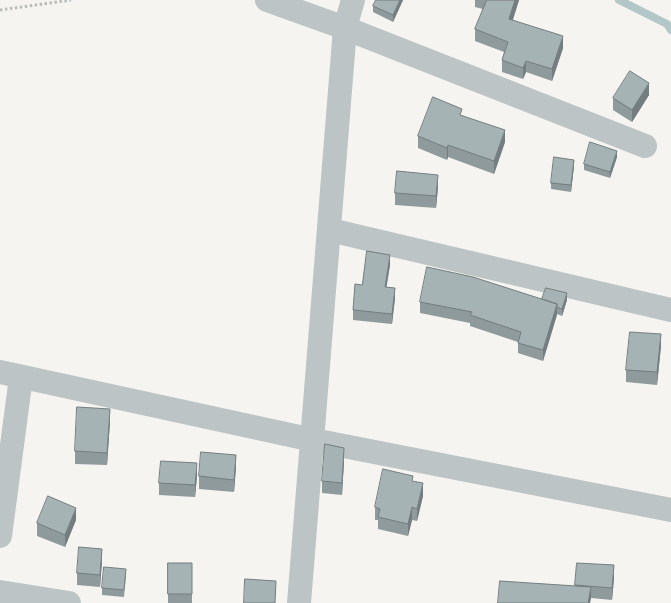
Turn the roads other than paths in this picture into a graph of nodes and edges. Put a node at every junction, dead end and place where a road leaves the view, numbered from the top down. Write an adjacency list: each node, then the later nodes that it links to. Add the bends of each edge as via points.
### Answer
1 (267, 0): 3 (street)
2 (353, 0): 3 (street)
3 (345, 28): 4 (street); 5 (street)
4 (645, 146)
5 (330, 230): 6 (street); 8 (street)
6 (671, 310)
7 (11, 374): 8 (street); 10 (street)
8 (313, 440): 9 (street); 13 (street)
9 (671, 510)
10 (0, 536)
11 (0, 592): 12 (street)
12 (70, 603)
13 (299, 603)

